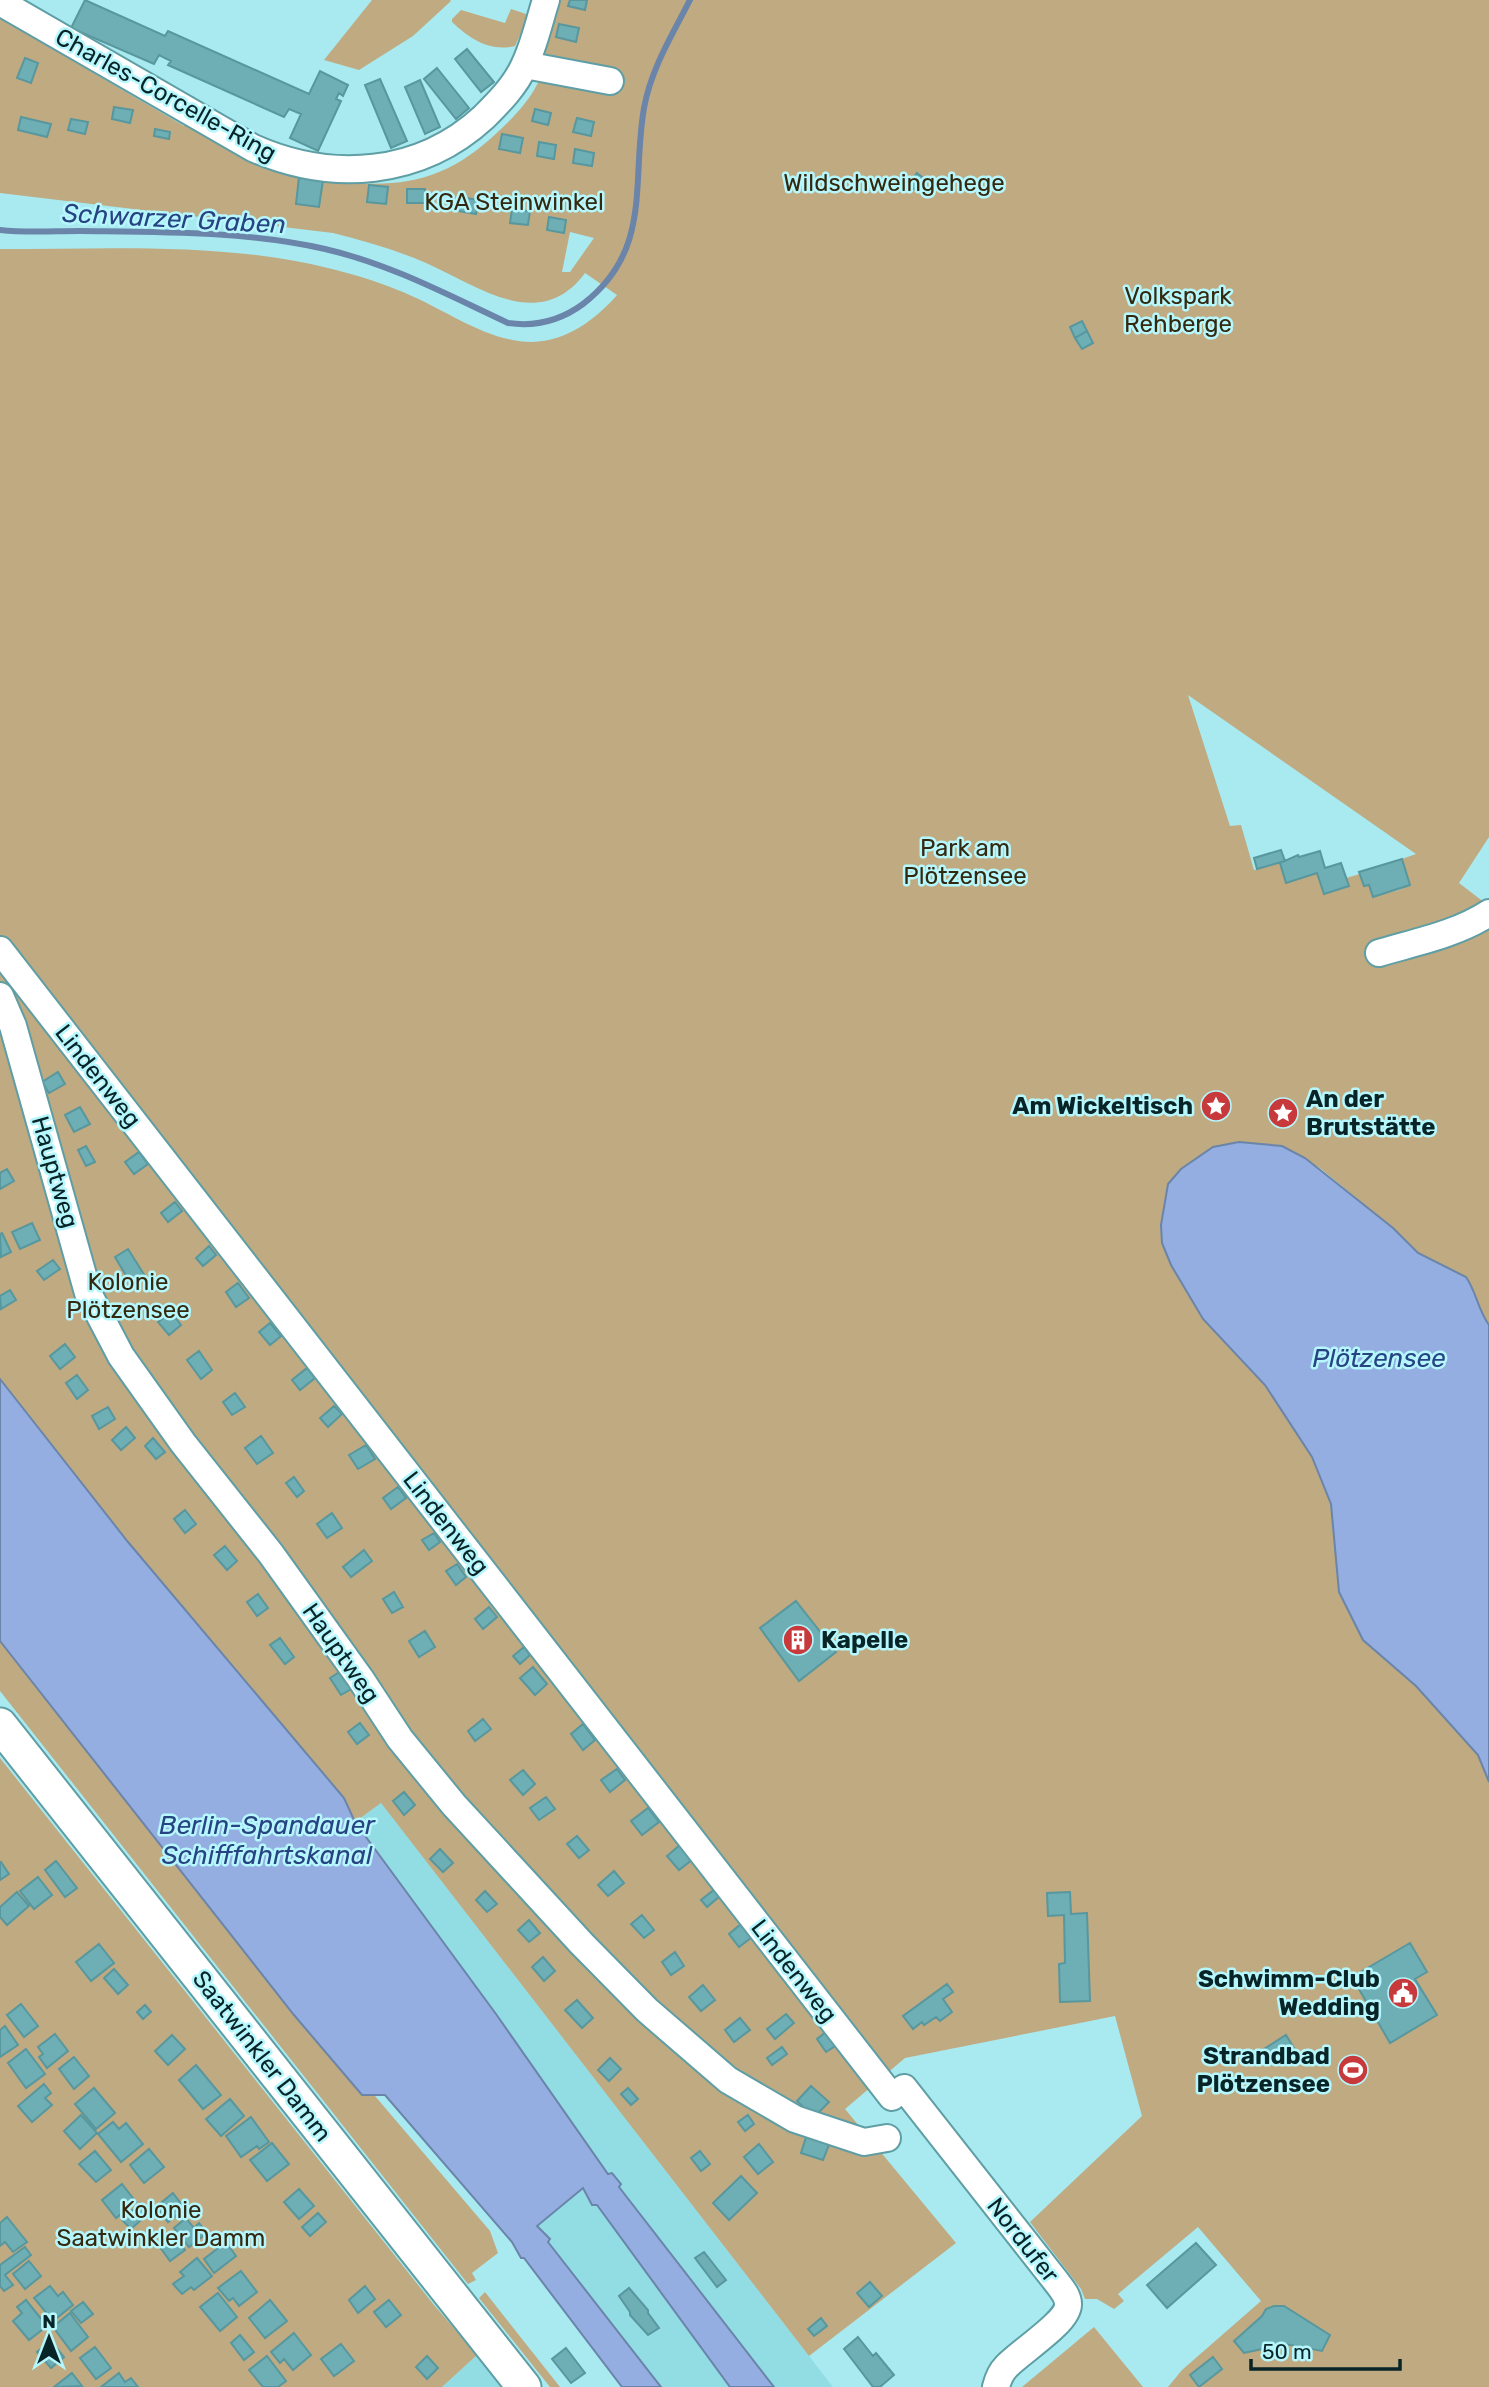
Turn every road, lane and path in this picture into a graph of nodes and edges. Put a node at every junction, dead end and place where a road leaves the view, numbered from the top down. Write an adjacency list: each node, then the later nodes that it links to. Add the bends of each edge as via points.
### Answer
1 (546, 0): 3 (street, Charles-Corcelle-Ring)
2 (0, 2): 3 (street, Charles-Corcelle-Ring, via 253,148 317,167 403,164 447,146 496,105)
3 (525, 65): 4 (street)
4 (610, 81)
5 (1489, 913): 7 (street, via 1443,934)
6 (0, 950): 10 (street, Lindenweg)
7 (1379, 953)
8 (0, 996): 11 (street, Hauptweg, via 13,1026 88,1293 121,1356 271,1555 400,1739 582,1944 647,2010 728,2080 795,2119 864,2142)
9 (0, 1725): 12 (main road, Saatwinkler Damm)
10 (898, 2093): 13 (street, Nordufer, via 1055,2280 1069,2304 1058,2322 1006,2367)
11 (887, 2138)
12 (524, 2387)
13 (996, 2387)

